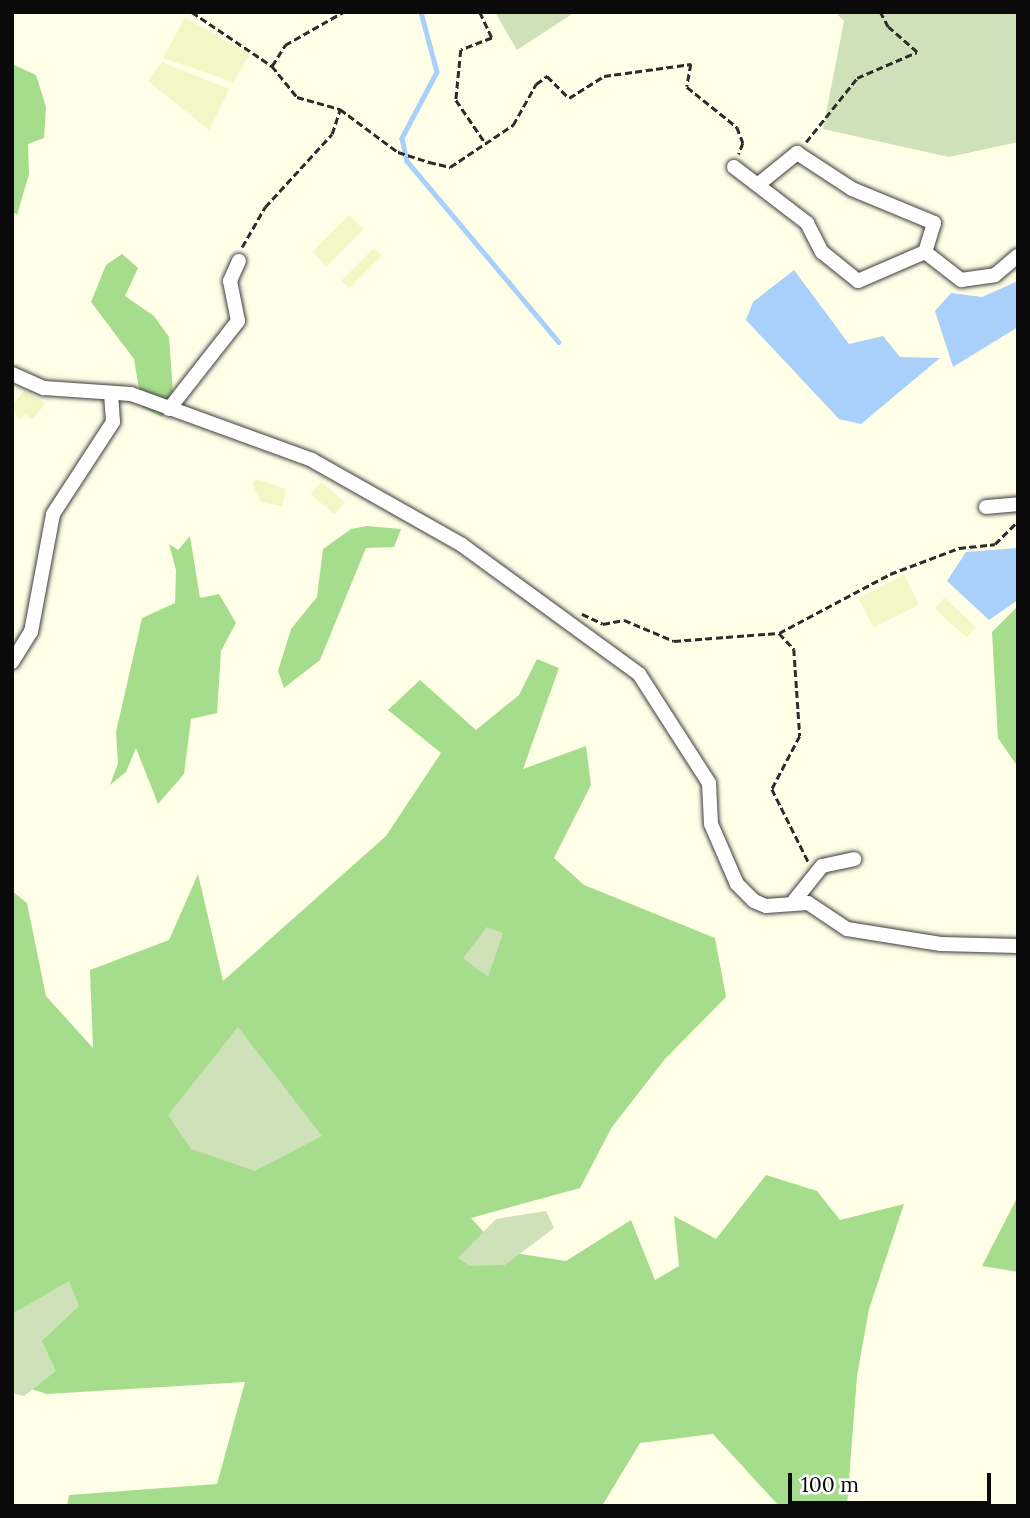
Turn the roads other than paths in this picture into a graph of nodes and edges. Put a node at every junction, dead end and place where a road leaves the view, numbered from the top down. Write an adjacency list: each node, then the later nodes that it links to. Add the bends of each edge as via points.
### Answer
1 (734, 167): 2 (street)
2 (760, 183): 3 (street, via 807,223 822,252 858,281); 3 (street, via 797,153 852,189 934,223)
3 (925, 252): 4 (street, via 961,280 995,275)
4 (1018, 256)
5 (239, 261): 8 (street, via 230,281 239,321)
6 (12, 374): 7 (street, via 44,388)
7 (111, 393): 8 (street); 11 (street, via 113,422 53,514 31,632)
8 (169, 408): 13 (street, via 312,460 462,545 639,674 709,783 711,824 742,892 766,905)
9 (1018, 504): 10 (street)
10 (986, 507)
11 (12, 662)
12 (854, 859): 13 (street, via 822,866)
13 (794, 901): 14 (street, via 808,903 847,929 941,944)
14 (1018, 946)

